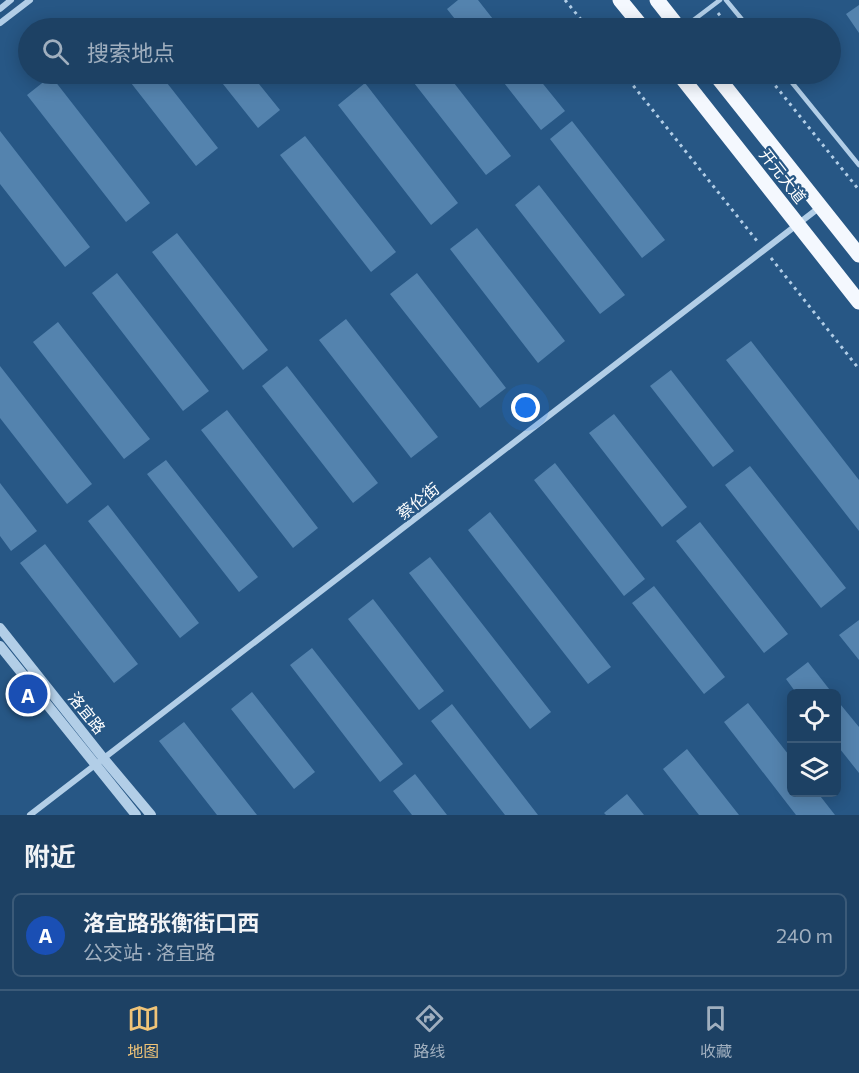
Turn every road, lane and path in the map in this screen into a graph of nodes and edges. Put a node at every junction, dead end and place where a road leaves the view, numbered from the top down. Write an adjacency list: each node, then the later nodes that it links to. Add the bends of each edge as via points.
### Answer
1 (12, 0): 8 (street)
2 (30, 0): 14 (street)
3 (566, 0): 9 (path)
4 (620, 0): 10 (main road)
5 (657, 0): 11 (main road)
6 (720, 0): 12 (lane)
7 (726, 0): 13 (lane)
8 (0, 9)
9 (580, 18)
10 (635, 18)
11 (672, 18)
12 (695, 18)
13 (741, 18)
14 (0, 23)
15 (632, 84): 24 (path)
16 (687, 84): 23 (main road, 开元大道)
17 (723, 84): 22 (main road, 开元大道)
18 (774, 84): 21 (path)
19 (793, 84): 20 (lane)
20 (859, 165)
21 (859, 190)
22 (821, 207): 23 (street, 蔡伦街); 25 (main road, 开元大道)
23 (798, 224): 24 (street, 蔡伦街); 26 (main road, 开元大道)
24 (765, 250): 27 (path); 30 (street, 蔡伦街)
25 (859, 255)
26 (859, 302)
27 (859, 369)
28 (0, 628): 30 (street, 洛宜路)
29 (0, 646): 30 (street, 洛宜路)
30 (100, 762): 31 (street, 蔡伦街); 32 (street, 洛宜路); 33 (street, 洛宜路)
31 (30, 815)
32 (136, 815)
33 (151, 815)

